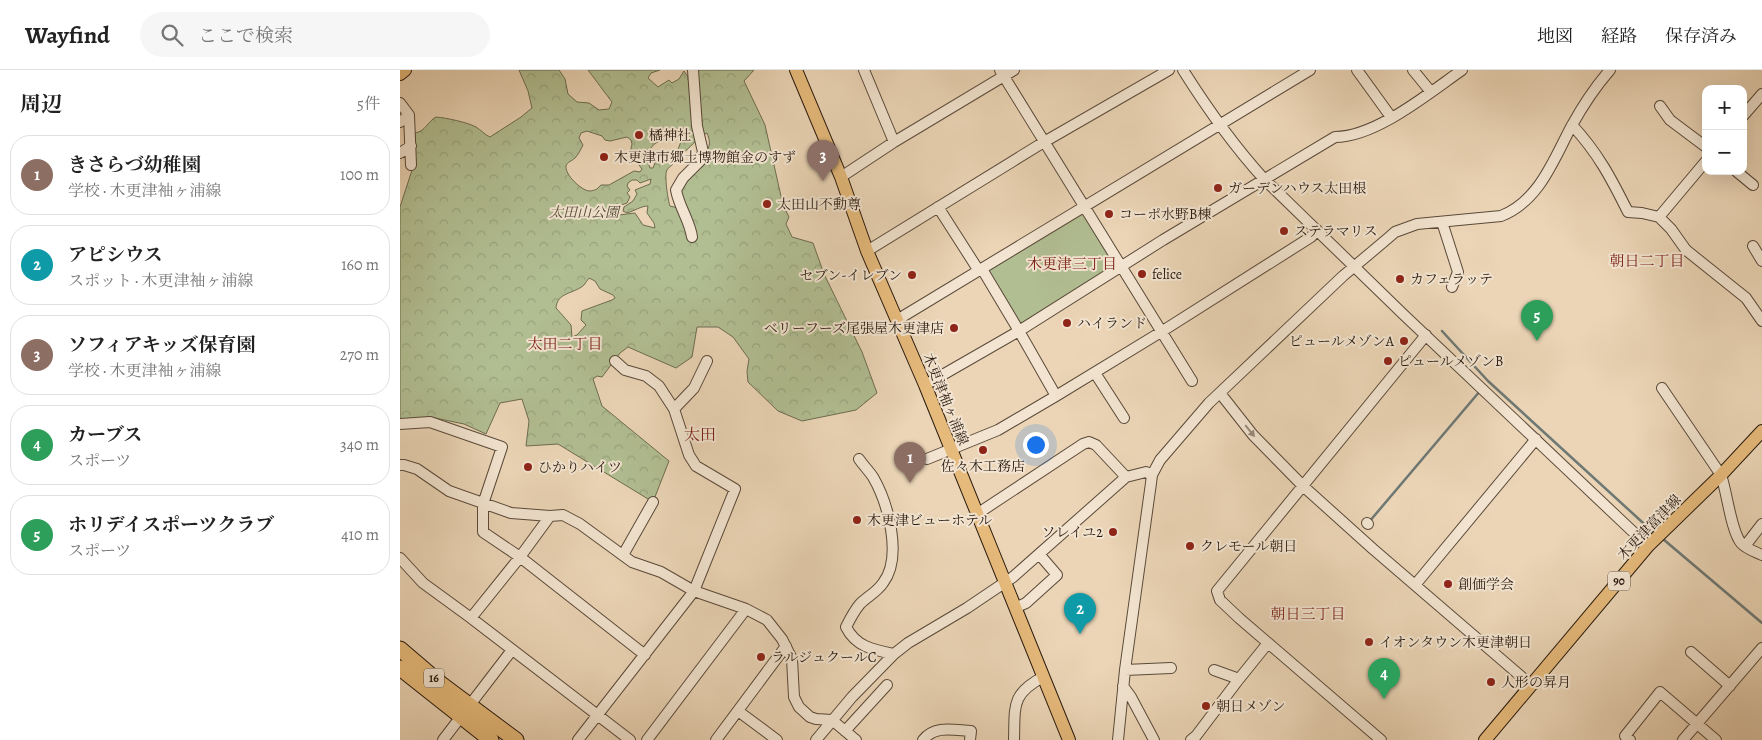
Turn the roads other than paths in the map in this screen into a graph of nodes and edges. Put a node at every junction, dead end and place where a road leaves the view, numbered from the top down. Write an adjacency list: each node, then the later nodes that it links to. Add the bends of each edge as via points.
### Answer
1 (406, 70): 14 (main road)
2 (692, 70): 41 (street, via 703,152 700,161 676,190)
3 (796, 70): 33 (main road, 木更津袖ヶ浦線)
4 (1014, 70): 13 (street)
5 (1169, 70): 26 (street)
6 (1183, 70): 23 (street)
7 (1310, 70): 23 (street)
8 (1357, 70): 21 (street)
9 (1413, 70): 15 (street)
10 (1462, 70): 15 (street)
11 (1610, 70): 24 (street)
12 (868, 71): 25 (street)
13 (1002, 73): 25 (street); 26 (street)
14 (400, 74)
15 (1431, 92): 21 (street)
16 (1762, 95): 19 (street)
17 (400, 103): 20 (street)
18 (1660, 106): 27 (street, via 1670,120)
19 (1747, 112)
20 (409, 115): 22 (street); 28 (street)
21 (1391, 117): 34 (street, via 1364,132 1335,137)
22 (400, 122)
23 (1220, 124): 34 (street); 37 (street)
24 (1572, 125): 38 (street, via 1594,150 1628,212); 39 (street, via 1538,188 1514,211 1485,219)
25 (894, 142): 33 (street)
26 (1044, 142): 36 (street); 37 (street)
27 (1702, 144)
28 (411, 146): 29 (street); 30 (street)
29 (400, 153)
30 (412, 165)
31 (1702, 166): 38 (street)
32 (1741, 175): 35 (street)
33 (841, 177): 43 (main road, 木更津袖ヶ浦線)
34 (1264, 178): 40 (street); 46 (street)
35 (1753, 185)
36 (938, 207): 43 (street); 47 (street)
37 (1084, 207): 46 (street); 47 (street)
38 (1659, 217): 50 (street, via 1686,250 1746,298)
39 (1442, 222): 45 (street, via 1417,224 1395,232); 48 (street, via 1458,272)
40 (1317, 230): 45 (street); 52 (street, via 1311,237)
41 (692, 237)
42 (1753, 246): 44 (street)
43 (867, 251): 49 (main road, 木更津袖ヶ浦線)
44 (1762, 261)
45 (1354, 266): 53 (street); 60 (street)
46 (1122, 267): 51 (street); 52 (street)
47 (980, 270): 49 (street); 51 (street)
48 (1452, 287)
49 (897, 320): 58 (main road, 木更津袖ヶ浦線)
50 (1762, 321)
51 (1019, 331): 58 (street); 61 (street)
52 (1161, 332): 56 (street); 57 (street)
53 (1426, 335): 66 (street); 74 (street)
54 (615, 361): 62 (street, via 625,370 653,381)
55 (707, 361): 62 (street, via 694,388)
56 (1095, 373): 61 (street); 63 (street)
57 (1192, 381)
58 (925, 386): 67 (main road, 木更津袖ヶ浦線)
59 (1662, 388): 72 (street)
60 (1220, 393): 71 (street, via 1167,451); 74 (street, one-way to 74, via 1253,435)
61 (1056, 396): 67 (street, via 998,430)
62 (674, 409): 89 (street, via 689,455 696,466 735,489)
63 (1124, 418)
64 (400, 424): 76 (street, via 430,422 502,447)
65 (1762, 430): 72 (main road, 木更津富津線 / 90)
66 (1536, 439): 80 (street); 88 (street)
67 (951, 449): 69 (street); 77 (main road, 木更津袖ヶ浦線)
68 (859, 459): 99 (street, via 872,476 883,501 892,559 884,582 860,604 846,627 863,647)
69 (928, 459)
70 (400, 465): 76 (street, via 417,469 449,491)
71 (1152, 475): 73 (street, via 1146,472); 103 (street)
72 (1721, 475): 80 (main road, 木更津富津線 / 90); 81 (street, via 1735,533)
73 (1126, 476): 77 (street, via 1090,442); 82 (street)
74 (1303, 486): 88 (street); 93 (street, via 1217,592 1220,600)
75 (653, 502): 83 (street)
76 (483, 504): 78 (street, via 511,513); 85 (street, via 483,532)
77 (977, 514): 87 (main road, 木更津袖ヶ浦線)
78 (550, 516): 83 (street, via 563,514); 85 (street)
79 (1762, 524): 81 (street)
80 (1648, 546): 107 (main road, 木更津富津線 / 90)
81 (1745, 546): 84 (street)
82 (1039, 554): 87 (street); 90 (street, via 1057,575 1026,603)
83 (623, 555): 89 (street)
84 (1762, 555)
85 (520, 557): 92 (street); 100 (street)
86 (400, 558): 92 (street, via 423,583)
87 (1004, 583): 90 (main road, 木更津袖ヶ浦線); 99 (street)
88 (1415, 585): 107 (street)
89 (694, 591): 91 (street); 100 (street)
90 (1015, 608): 105 (main road, 木更津袖ヶ浦線)
91 (746, 609): 94 (street, via 767,620); 122 (street)
92 (471, 618): 97 (street)
93 (1268, 643): 106 (street); 134 (street)
94 (786, 646): 112 (street); 114 (street, via 792,658 796,702 810,717)
95 (1762, 648): 110 (street)
96 (400, 649): 111 (highway, 16)
97 (512, 650): 111 (street); 113 (street)
98 (1691, 652): 110 (street)
99 (894, 654): 114 (street)
100 (645, 655): 113 (street)
101 (400, 668): 111 (highway, 16)
102 (1171, 668): 103 (street)
103 (1125, 670): 109 (street)
104 (1214, 670): 106 (street)
105 (1043, 677): 129 (street, via 1031,683 1016,699); 130 (main road, 木更津袖ヶ浦線)
106 (1239, 679): 133 (street)
107 (1531, 684): 135 (main road, 木更津富津線 / 90)
108 (887, 685): 116 (street)
109 (1123, 686): 131 (street); 132 (street)
110 (1730, 686): 115 (street)
111 (466, 711): 117 (street); 118 (highway, 16); 119 (highway, 16)
112 (738, 711): 123 (street); 124 (street)
113 (597, 716): 120 (street); 121 (street)
114 (832, 720): 116 (street); 125 (street)
115 (1697, 724): 136 (street, via 1660,692 1625,736); 137 (street); 138 (street)
116 (845, 731): 126 (street)
117 (443, 740)
118 (491, 740)
119 (516, 740)
120 (578, 740)
121 (630, 740)
122 (647, 740)
123 (716, 740)
124 (777, 740)
125 (816, 740)
126 (856, 740)
127 (923, 740): 128 (street, via 939,729 971,731)
128 (970, 740)
129 (1014, 740)
130 (1069, 740)
131 (1118, 740)
132 (1154, 740)
133 (1191, 740)
134 (1379, 740)
135 (1484, 740)
136 (1630, 740)
137 (1683, 740)
138 (1716, 740)

